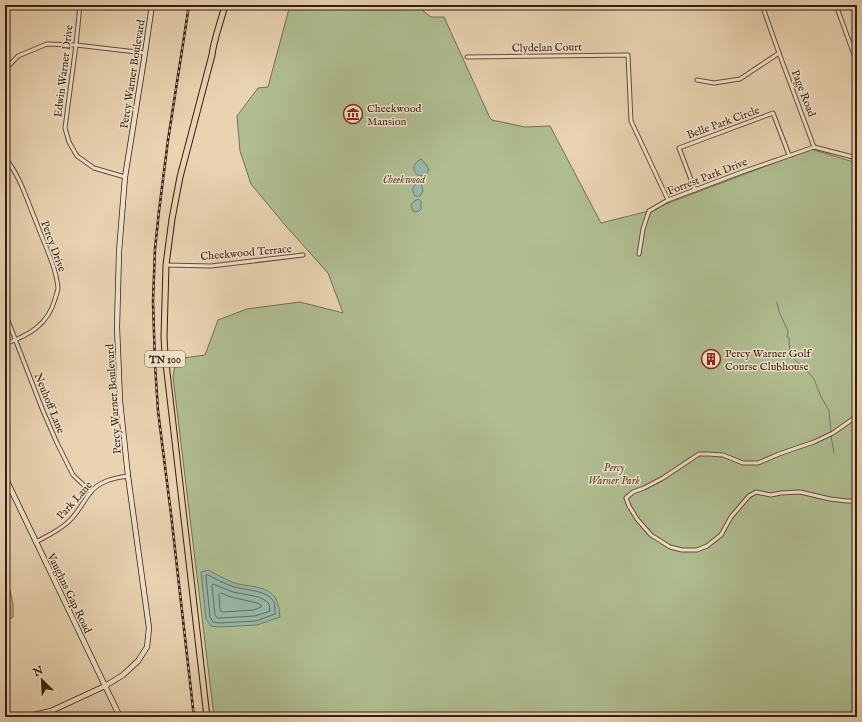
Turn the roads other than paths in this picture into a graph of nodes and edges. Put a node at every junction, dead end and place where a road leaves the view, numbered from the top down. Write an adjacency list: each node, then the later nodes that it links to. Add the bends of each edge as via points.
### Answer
1 (80, 5): 6 (street, Edwin Warner Drive)
2 (152, 5): 7 (street, Percy Warner Boulevard)
3 (225, 5): 22 (main road, TN 100, via 180,177)
4 (762, 5): 8 (street, Page Road)
5 (836, 5): 10 (street)
6 (76, 45): 7 (street); 11 (street, via 47,44 18,56); 17 (street, Edwin Warner Drive, via 66,128 69,142 77,156 94,168)
7 (145, 53): 17 (street, Percy Warner Boulevard)
8 (778, 53): 12 (street, via 740,79 714,83); 13 (street, Page Road)
9 (467, 57): 19 (street, Clydelan Court, via 628,55 631,121)
10 (857, 63)
11 (5, 70)
12 (697, 80)
13 (814, 146): 14 (street, Forrest Park Drive); 16 (street)
14 (789, 155): 18 (street, Forrest Park Drive); 18 (street, Belle Park Circle, via 773,114 679,148)
15 (5, 158): 24 (street, Percy Drive, via 26,196 55,272 58,290 52,308 41,324)
16 (857, 158)
17 (125, 177): 27 (street, Percy Warner Boulevard, via 119,252 118,327 120,401)
18 (695, 190): 19 (street, Forrest Park Drive)
19 (668, 200): 20 (street, Forrest Park Drive, via 649,212 642,229)
20 (639, 254)
21 (303, 255): 22 (street, Cheekwood Terrace, via 211,266)
22 (166, 265): 37 (main road, TN 100, via 165,355)
23 (5, 313): 24 (street, Neuhoff Lane)
24 (16, 340): 25 (street, Percy Drive); 29 (street, Neuhoff Lane, via 43,411 73,475)
25 (5, 344)
26 (857, 416): 30 (street, via 833,433 758,463 743,463 723,456 699,454 626,498 637,519 652,534 670,547 682,550 697,550 707,546 721,535 731,517 756,492 771,495 800,492 830,499)
27 (128, 476): 29 (street, Park Lane, via 113,478); 32 (street, Percy Warner Boulevard, via 149,628 147,647 138,661 123,675)
28 (5, 477): 31 (street, Vaughns Gap Road)
29 (91, 492): 31 (street, Park Lane, via 68,522)
30 (857, 501)
31 (36, 542): 32 (street, Vaughns Gap Road)
32 (105, 686): 33 (street, Percy Warner Boulevard); 36 (street, Vaughns Gap Road)
33 (51, 711): 34 (street, Percy Warner Boulevard); 35 (street)
34 (25, 717)
35 (54, 717)
36 (120, 717)
37 (207, 717)

